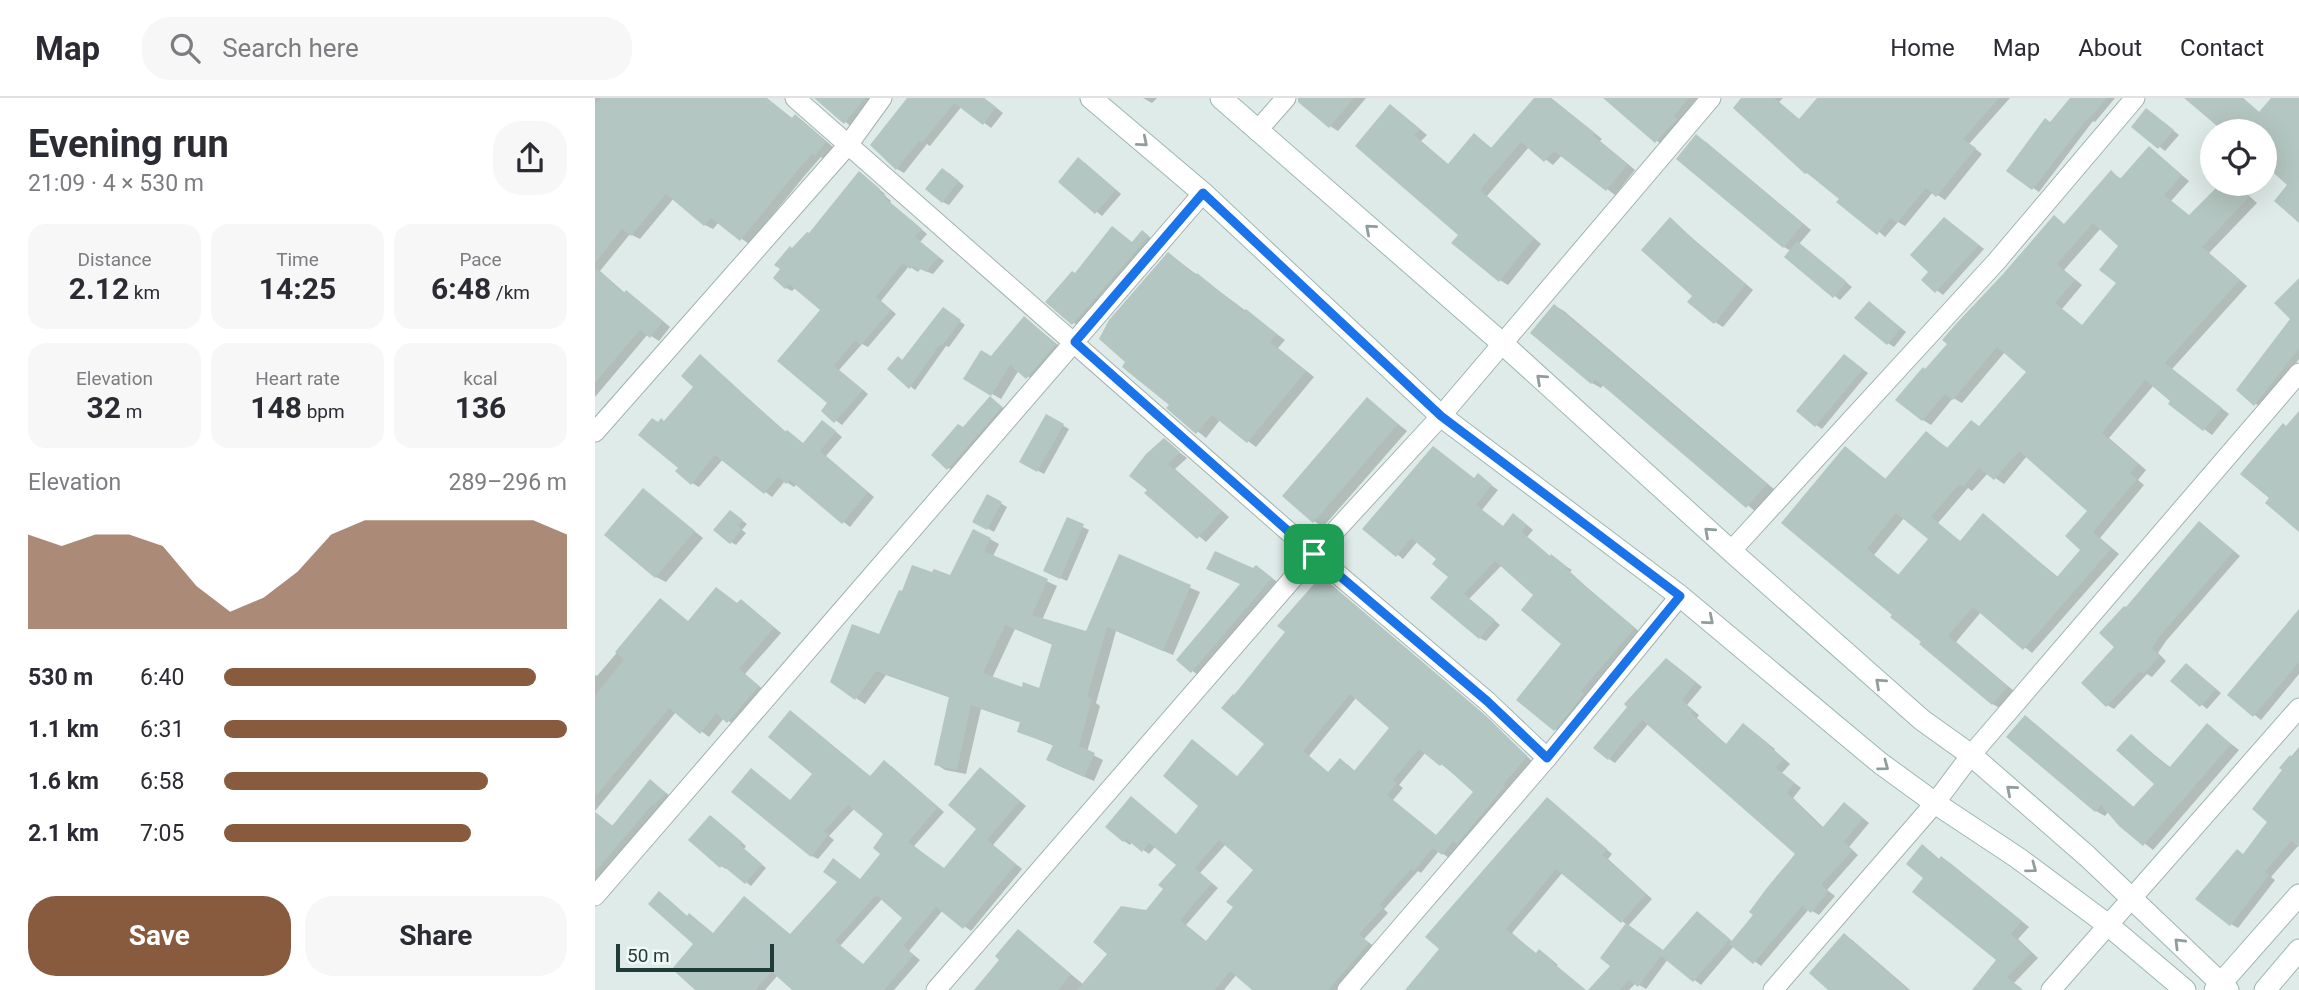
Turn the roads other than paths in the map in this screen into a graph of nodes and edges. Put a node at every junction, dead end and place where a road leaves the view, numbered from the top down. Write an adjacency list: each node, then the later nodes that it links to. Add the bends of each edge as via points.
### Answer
1 (795, 98): 9 (street)
2 (882, 98): 9 (street)
3 (1091, 98): 10 (street, one-way to 10)
4 (1221, 98): 8 (street)
5 (1286, 98): 8 (street)
6 (1711, 98): 12 (street)
7 (2135, 98): 16 (street, via 1996,262)
8 (1257, 131): 12 (street, one-way to 8)
9 (848, 145): 11 (street); 15 (street)
10 (1203, 193): 11 (street); 14 (street)
11 (1075, 342): 17 (street); 24 (street)
12 (1503, 344): 14 (street); 16 (street, one-way to 12)
13 (2299, 373): 20 (street)
14 (1441, 416): 17 (street); 18 (street)
15 (595, 432)
16 (1731, 551): 20 (street, one-way to 16, via 1922,720)
17 (1314, 554): 21 (street); 29 (street)
18 (1680, 596): 21 (street); 22 (street, one-way to 22, via 1880,763)
19 (2299, 708): 25 (street)
20 (1971, 755): 22 (street); 25 (street, one-way to 20)
21 (1547, 758): 30 (street)
22 (1935, 803): 26 (street, one-way to 26); 31 (street)
23 (2299, 895): 28 (street)
24 (595, 896)
25 (2134, 898): 26 (street); 28 (street, one-way to 25)
26 (2108, 925): 32 (street); 33 (street)
27 (2299, 950): 34 (street)
28 (2221, 988)
29 (936, 990)
30 (1347, 990)
31 (1773, 990)
32 (2051, 990)
33 (2185, 990)
34 (2265, 990)

